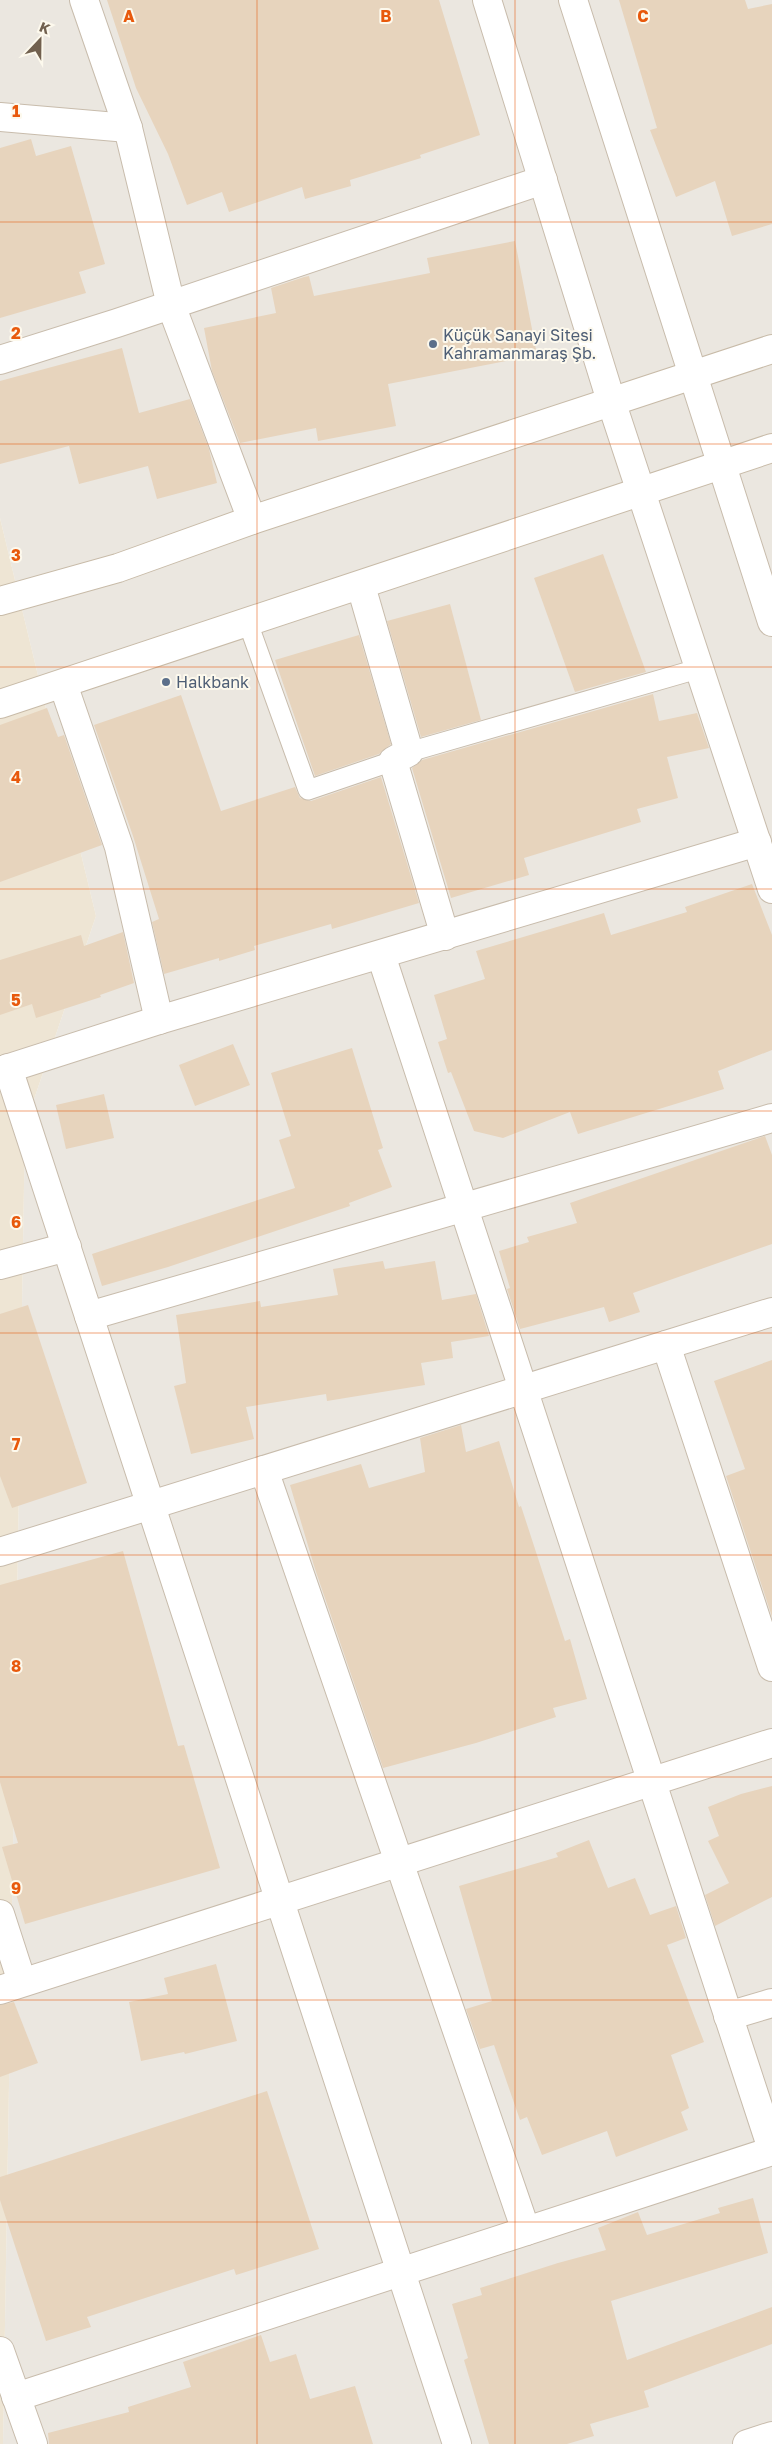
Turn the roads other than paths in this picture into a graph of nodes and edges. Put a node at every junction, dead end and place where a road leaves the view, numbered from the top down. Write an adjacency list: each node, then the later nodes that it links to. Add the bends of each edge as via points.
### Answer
1 (84, 0): 5 (street)
2 (487, 0): 6 (street)
3 (573, 0): 10 (street)
4 (0, 117): 5 (street)
5 (128, 128): 7 (street)
6 (543, 180): 7 (street); 11 (street)
7 (172, 305): 9 (street); 15 (street)
8 (772, 350): 10 (street)
9 (0, 360)
10 (691, 376): 11 (street); 13 (street)
11 (612, 404): 14 (street); 15 (street)
12 (772, 448): 13 (street)
13 (722, 465): 14 (street); 18 (street)
14 (642, 493): 16 (street); 20 (street)
15 (252, 520): 17 (street, via 118,568)
16 (361, 586): 19 (street); 23 (street)
17 (0, 601)
18 (772, 622)
19 (248, 623): 21 (street); 23 (lane, via 308,790)
20 (701, 668): 23 (lane); 24 (street)
21 (63, 684): 22 (street); 28 (street, via 119,847)
22 (0, 704)
23 (401, 756): 26 (street)
24 (757, 842): 25 (street); 26 (street)
25 (772, 889)
26 (445, 936): 27 (street)
27 (381, 955): 28 (street); 31 (street)
28 (159, 1020): 29 (street)
29 (4, 1070): 32 (street)
30 (772, 1118): 31 (street)
31 (463, 1207): 35 (street); 37 (street)
32 (67, 1247): 33 (street); 35 (street)
33 (0, 1266)
34 (772, 1312): 36 (street)
35 (89, 1316): 39 (street)
36 (666, 1345): 37 (street); 41 (street)
37 (523, 1390): 38 (street); 43 (street)
38 (264, 1470): 39 (street); 44 (street)
39 (151, 1505): 40 (street); 45 (street)
40 (0, 1552)
41 (772, 1667)
42 (772, 1743): 43 (street)
43 (651, 1781): 44 (street); 49 (street)
44 (399, 1862): 45 (street); 51 (street)
45 (279, 1900): 47 (street); 52 (street)
46 (0, 1914): 47 (street)
47 (11, 1986)
48 (772, 2003): 49 (street)
49 (728, 2016): 50 (street)
50 (772, 2150): 51 (street)
51 (526, 2231): 52 (street)
52 (400, 2272): 54 (street); 57 (street)
53 (0, 2351): 54 (street)
54 (16, 2397): 56 (street)
55 (772, 2436): 58 (street)
56 (33, 2444)
57 (457, 2444)
58 (746, 2444)

